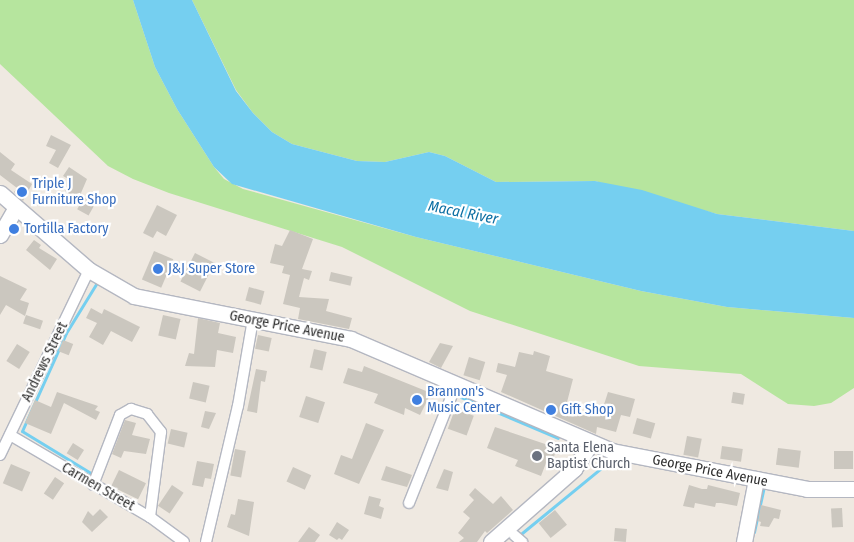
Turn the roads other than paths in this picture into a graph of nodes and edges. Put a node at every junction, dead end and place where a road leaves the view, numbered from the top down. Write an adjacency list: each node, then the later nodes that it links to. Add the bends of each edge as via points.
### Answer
1 (0, 193): 2 (main road, George Price Avenue)
2 (16, 207): 3 (main road); 4 (main road, George Price Avenue)
3 (0, 235)
4 (89, 270): 5 (main road, George Price Avenue, via 120,290 155,302); 7 (street, Andrews Street)
5 (253, 319): 6 (main road, George Price Avenue, via 351,339); 17 (street, via 238,406)
6 (456, 386): 8 (main road, George Price Avenue); 13 (street)
7 (10, 435): 9 (street, Andrews Street); 11 (street, Carmen Street)
8 (595, 446): 10 (main road, George Price Avenue); 15 (main road, via 582,474); 18 (main road, via 574,469)
9 (0, 455)
10 (756, 479): 12 (main road, George Price Avenue, via 824,491); 19 (main road)
11 (93, 485): 14 (street, Carmen Street); 14 (street, via 120,415 130,408 147,414 161,432)
12 (854, 489)
13 (409, 503)
14 (150, 517): 16 (street, Carmen Street)
15 (514, 540)
16 (184, 542)
17 (206, 542)
18 (491, 542)
19 (744, 542)

